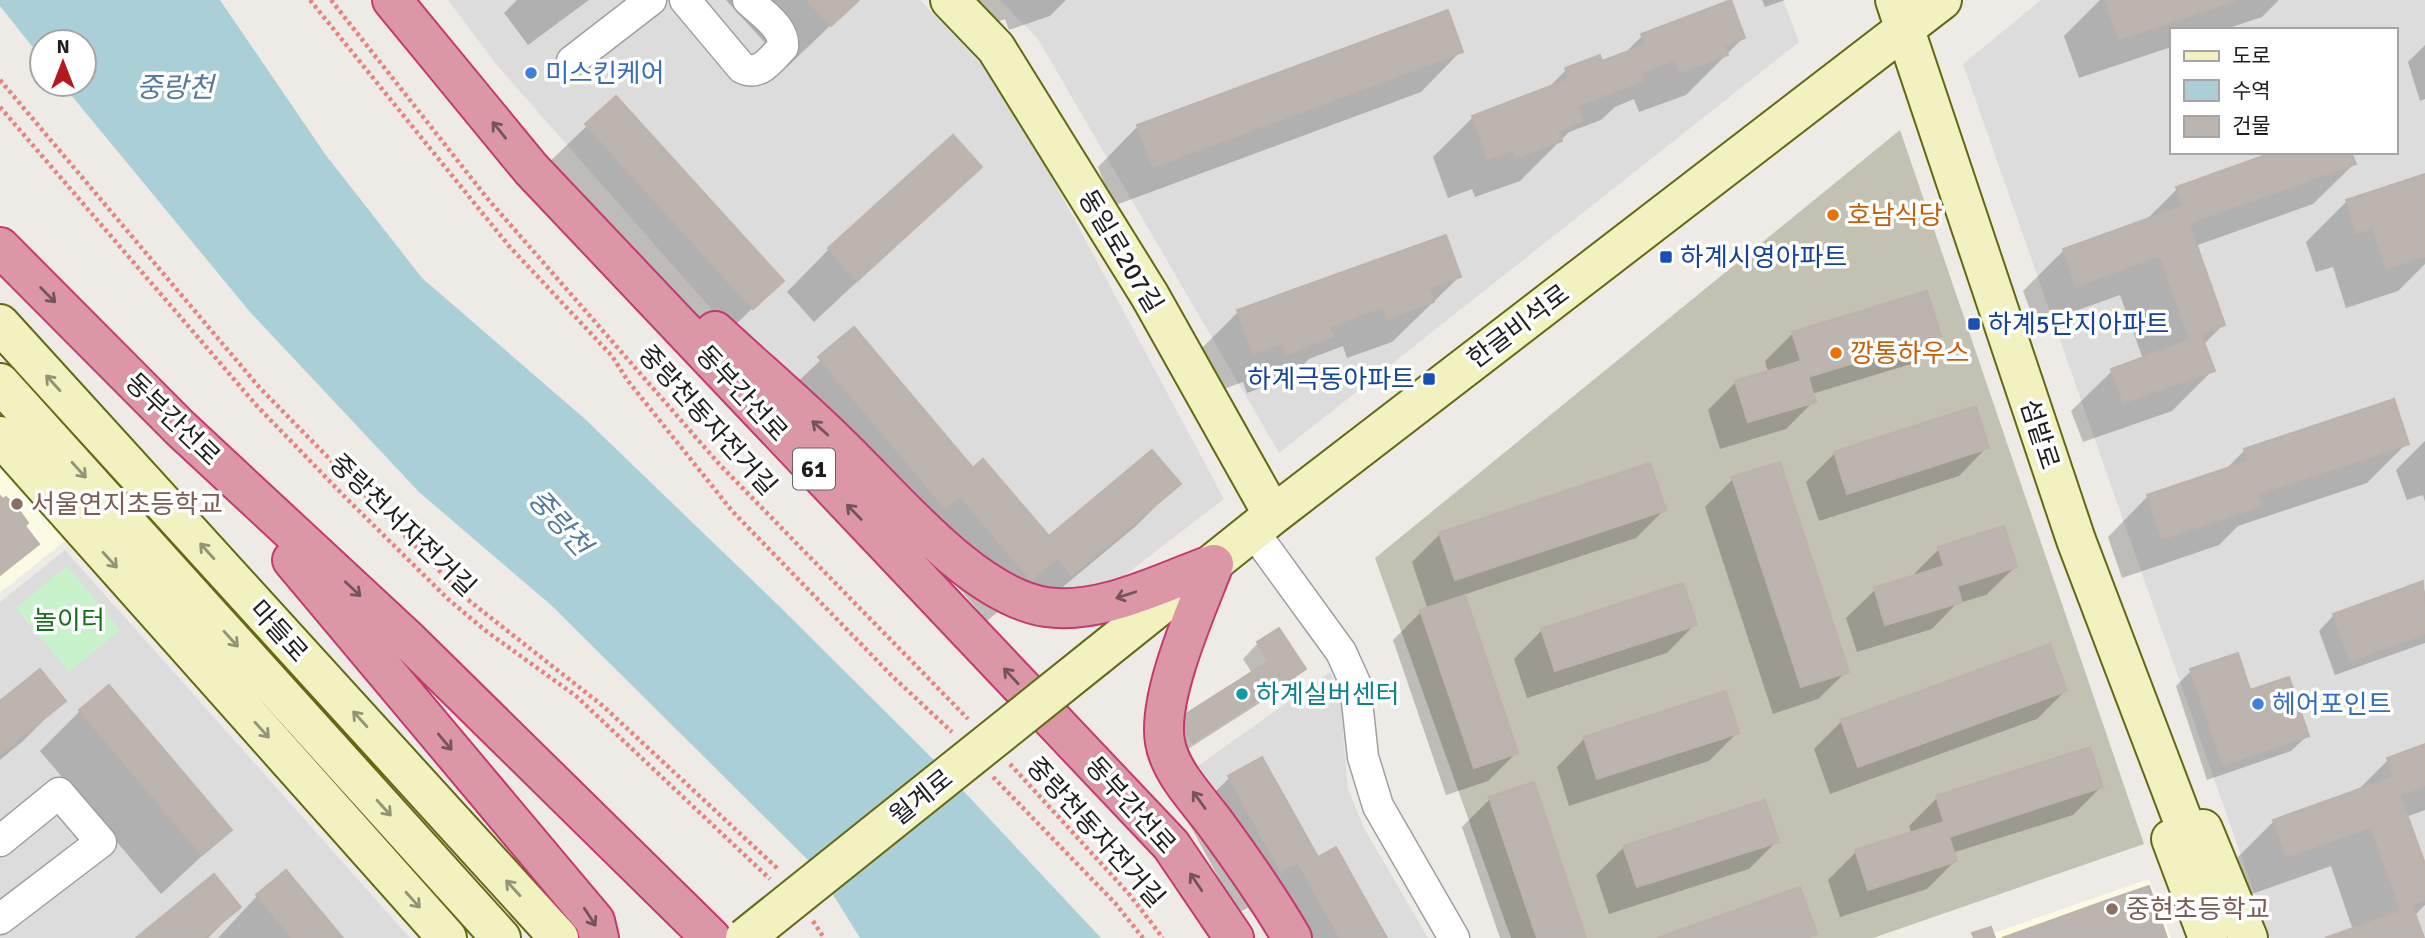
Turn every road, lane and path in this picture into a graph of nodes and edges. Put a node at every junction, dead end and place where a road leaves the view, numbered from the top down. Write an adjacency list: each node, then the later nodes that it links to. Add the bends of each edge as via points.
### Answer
1 (310, 0): 25 (path, via 509,246 612,356 733,512)
2 (331, 0): 24 (path, 중랑천동자전거길, via 487,198 720,465)
3 (392, 0): 13 (highway, 동부간선로 / 61, one-way to 3)
4 (651, 0): 10 (street)
5 (685, 0): 6 (street, via 750,72 759,70 783,47 784,40)
6 (748, 0)
7 (950, 0): 19 (main road, 동일로207길, via 996,48 1150,296)
8 (1942, 0): 9 (main road, 한글비석로)
9 (1900, 15): 19 (main road, 한글비석로); 20 (main road, 섬밭로)
10 (572, 61)
11 (0, 80): 30 (path, via 258,387 467,599 603,706)
12 (0, 107): 31 (path, 중랑천서자전거길, via 257,406 345,496 458,608 576,696)
13 (531, 169): 21 (highway, one-way to 13, via 1092,606 1046,607 1004,595 951,554 616,234); 44 (highway, 동부간선로 / 61, one-way to 13, via 1171,845)
14 (0, 247): 17 (highway, 동부간선로, one-way to 17)
15 (0, 324): 36 (main road, 마들로, one-way to 15)
16 (0, 383): 35 (main road, 마들로, one-way to 35)
17 (180, 428): 22 (highway, 동부간선로, one-way to 22); 37 (highway, one-way to 37, via 595,921)
18 (0, 436): 34 (main road, one-way to 34)
19 (1263, 523): 21 (main road, 한글비석로); 46 (street, via 1341,652 1355,683 1363,757 1378,806)
20 (2076, 540): 29 (main road, 섬밭로); 47 (main road, via 2074,582); 48 (main road, via 2104,560 2193,807)
21 (1214, 564): 23 (main road, 한글비석로); 45 (highway, one-way to 21, via 1180,775 1165,743 1165,715 1173,681)
22 (409, 641): 38 (highway, via 447,698); 39 (highway, 동부간선로)
23 (1097, 656): 40 (main road, 월계로, bridge)
24 (976, 728)
25 (960, 740)
26 (1004, 757): 43 (path, 중랑천동자전거길)
27 (985, 768): 42 (path)
28 (0, 841): 33 (street, via 60,793 101,842)
29 (2199, 863)
30 (785, 877)
31 (775, 884)
32 (810, 916): 41 (path)
33 (0, 919)
34 (447, 938)
35 (501, 938)
36 (559, 938)
37 (599, 938)
38 (683, 938)
39 (712, 938)
40 (745, 938)
41 (824, 938)
42 (1143, 938)
43 (1163, 938)
44 (1234, 938)
45 (1292, 938)
46 (1454, 938)
47 (2208, 938)
48 (2248, 938)

